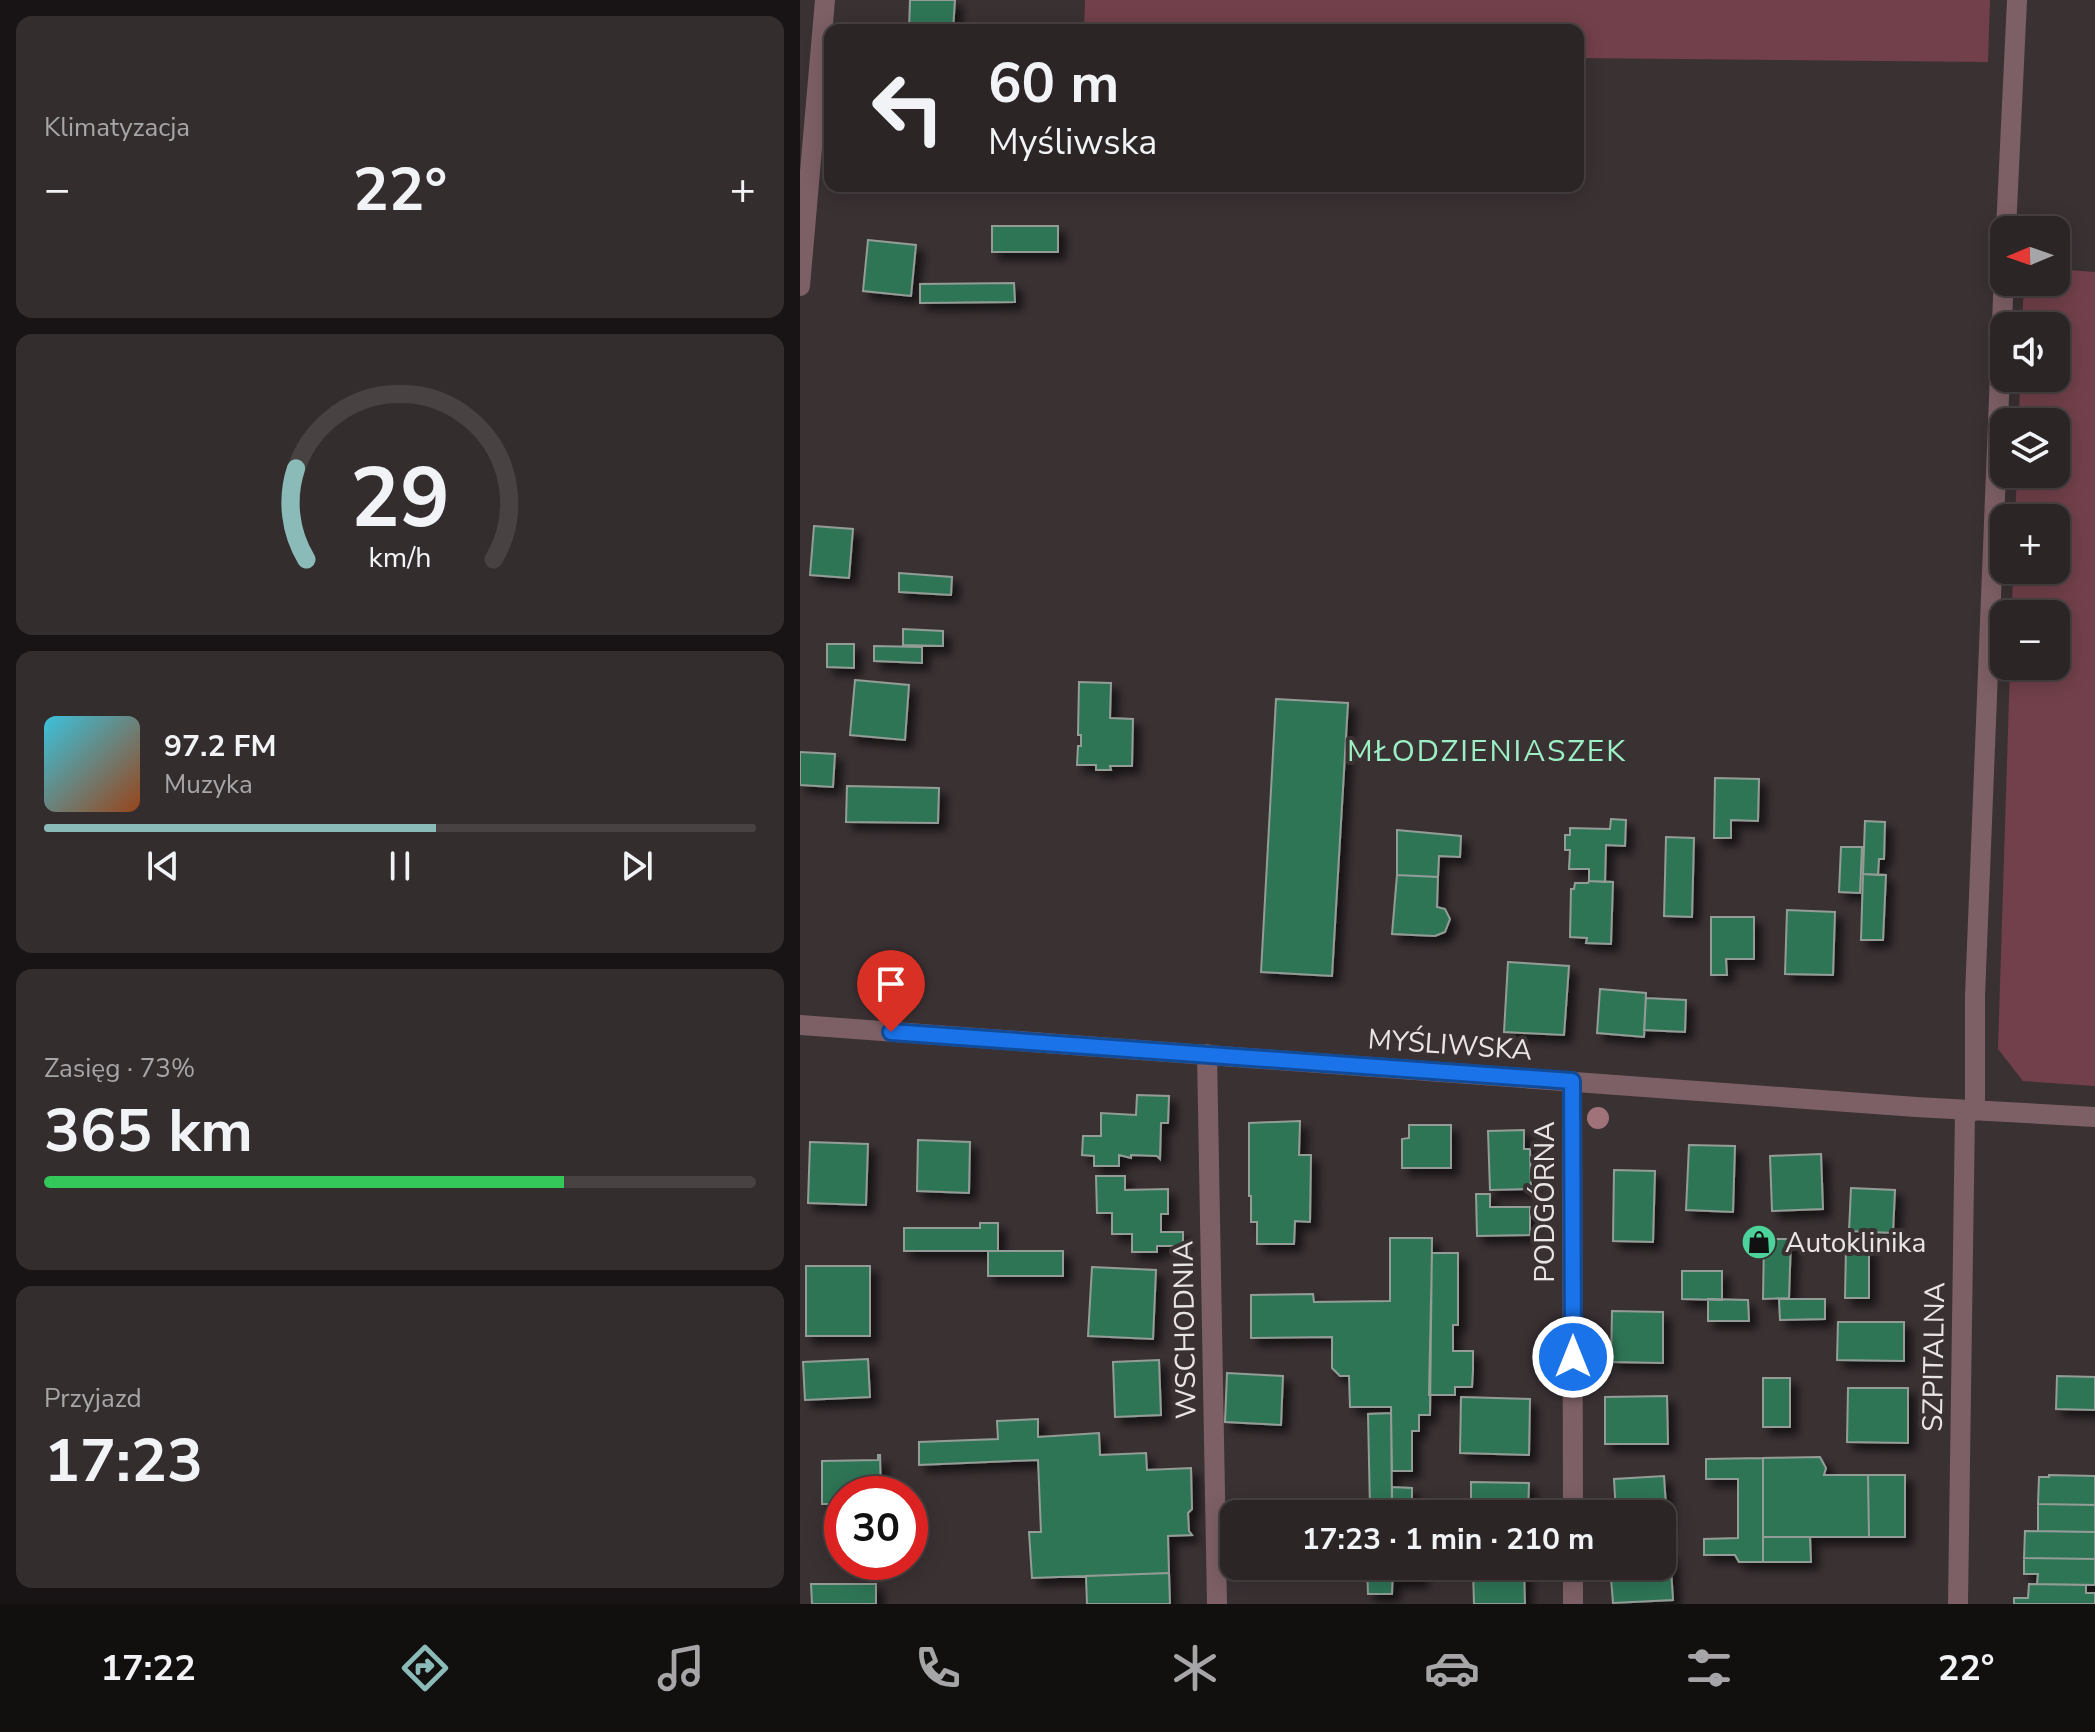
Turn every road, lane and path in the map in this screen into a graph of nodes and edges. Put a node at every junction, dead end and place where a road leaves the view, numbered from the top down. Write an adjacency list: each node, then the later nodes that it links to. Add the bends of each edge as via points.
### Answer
1 (825, 0): 4 (street)
2 (2017, 0): 3 (street)
3 (2007, 216)
4 (800, 286)
5 (2003, 296): 9 (street, SZPITALNA)
6 (800, 1025): 7 (street, MYŚLIWSKA)
7 (1207, 1054): 8 (street, MYŚLIWSKA); 13 (street, WSCHODNIA)
8 (1572, 1081): 9 (street, MYŚLIWSKA); 11 (street, PODGÓRNA)
9 (1970, 1110): 10 (street, MYŚLIWSKA); 15 (street, SZPITALNA)
10 (2095, 1117)
11 (1573, 1500)
12 (1573, 1580): 14 (street)
13 (1217, 1604)
14 (1573, 1604)
15 (1958, 1604)

